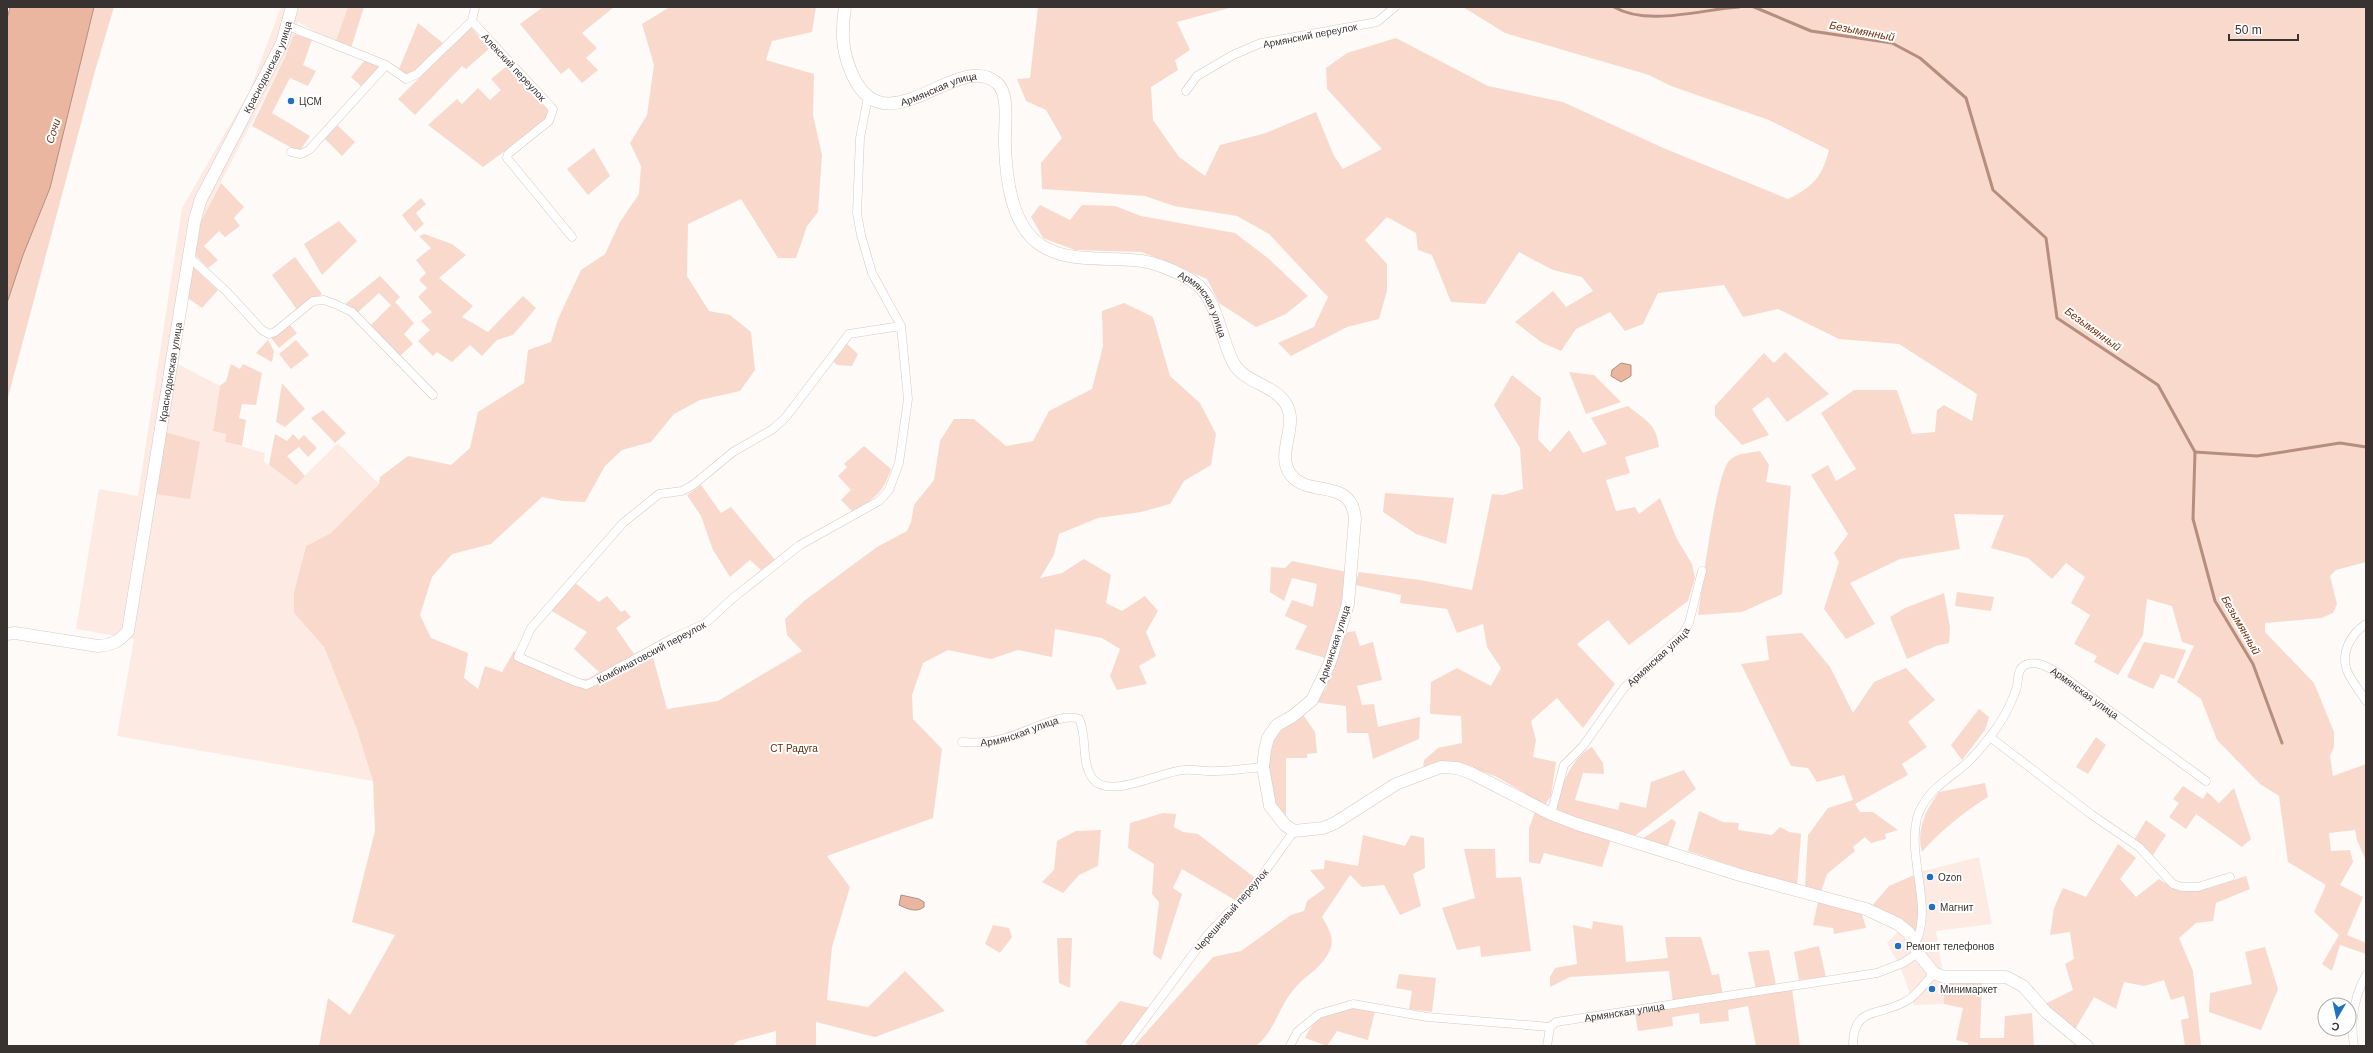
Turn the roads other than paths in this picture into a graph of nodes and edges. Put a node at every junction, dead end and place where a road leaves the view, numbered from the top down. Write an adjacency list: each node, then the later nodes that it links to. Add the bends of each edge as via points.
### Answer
1 (292, 7): 6 (street, Краснодонская улица)
2 (475, 7): 5 (street)
3 (845, 7): 9 (street, via 842,29 846,60 857,84)
4 (1395, 7): 8 (street, Армянский переулок, via 1377,22 1261,44 1233,55 1197,76)
5 (472, 21): 7 (street, via 410,78 406,79); 11 (street, Алекский переулок, via 553,109 549,122 508,154 507,158)
6 (288, 26): 7 (street); 12 (street, Краснодонская улица, via 282,43 201,199 195,218)
7 (386, 65): 10 (street, via 309,150 301,154)
8 (1186, 91)
9 (868, 97): 13 (street, Комбинатовский переулок, via 860,138 857,213 872,273); 21 (street, Армянская улица, via 892,104 970,77 990,79 998,84 1003,91 1006,109 1005,146 1011,198 1022,224 1031,236 1041,246 1063,254 1144,261 1201,285 1211,302 1233,363 1248,377 1275,393 1287,406 1289,421 1285,461 1292,476 1309,485 1342,494 1352,505 1355,519 1348,604 1329,665 1312,700 1277,725 1268,738)
10 (291, 152)
11 (572, 237)
12 (189, 257): 14 (street, via 269,334 276,332 313,301 324,300 352,312); 17 (street, Краснодонская улица, via 128,631 120,640 110,645 98,646 15,633)
13 (901, 326): 13 (street, Комбинатовский переулок, via 908,399 899,462 889,490 879,501 800,546 733,598 706,623 591,683 586,685 576,682 518,657 531,628 623,523 659,494 682,491 694,486 719,461 773,429 790,412 849,334)
14 (433, 395)
15 (1702, 571): 23 (street, Армянская улица, via 1689,622 1682,634 1624,688 1582,746 1564,765)
16 (2366, 624): 18 (street, via 2353,635 2344,661 2345,668)
17 (7, 634)
18 (2366, 701)
19 (1990, 737): 22 (street, Армянская улица, via 2017,689 2019,671 2028,664 2043,665 2061,675); 25 (street, via 2092,815 2139,847 2173,884 2198,887); 26 (street, Армянская улица, via 1969,761 1934,788 1923,803 1917,818 1914,849 1922,920)
20 (962, 742): 21 (street, Армянская улица, via 976,743 1004,738 1058,718 1074,717 1080,719 1082,724 1084,754 1093,779 1104,786 1125,785 1183,770 1216,771)
21 (1263, 767): 24 (street, Армянская улица, via 1270,806 1284,825)
22 (2206, 781)
23 (1551, 814): 24 (street, via 1471,773 1457,768 1441,767 1396,784 1335,823 1323,828); 26 (street, via 1740,875 1866,909 1898,924 1909,933)
24 (1294, 831): 30 (street, Черешневый переулок, via 1256,884 1208,934)
25 (2230, 877)
26 (1916, 949): 27 (street); 29 (street, Армянская улица, via 1903,963 1876,973 1556,1022)
27 (1934, 973): 33 (street, via 1908,1000 1860,1018 1855,1025); 34 (street, via 1944,977 2006,977 2023,986 2046,1012)
28 (2366, 975): 35 (street, via 2361,983 2351,1021)
29 (1550, 1027): 31 (street, Армянская улица, via 1427,1017 1353,1004 1318,1014 1297,1032); 32 (street)
30 (1125, 1046)
31 (1290, 1046)
32 (1547, 1046)
33 (1852, 1046)
34 (2087, 1046)
35 (2354, 1046)

